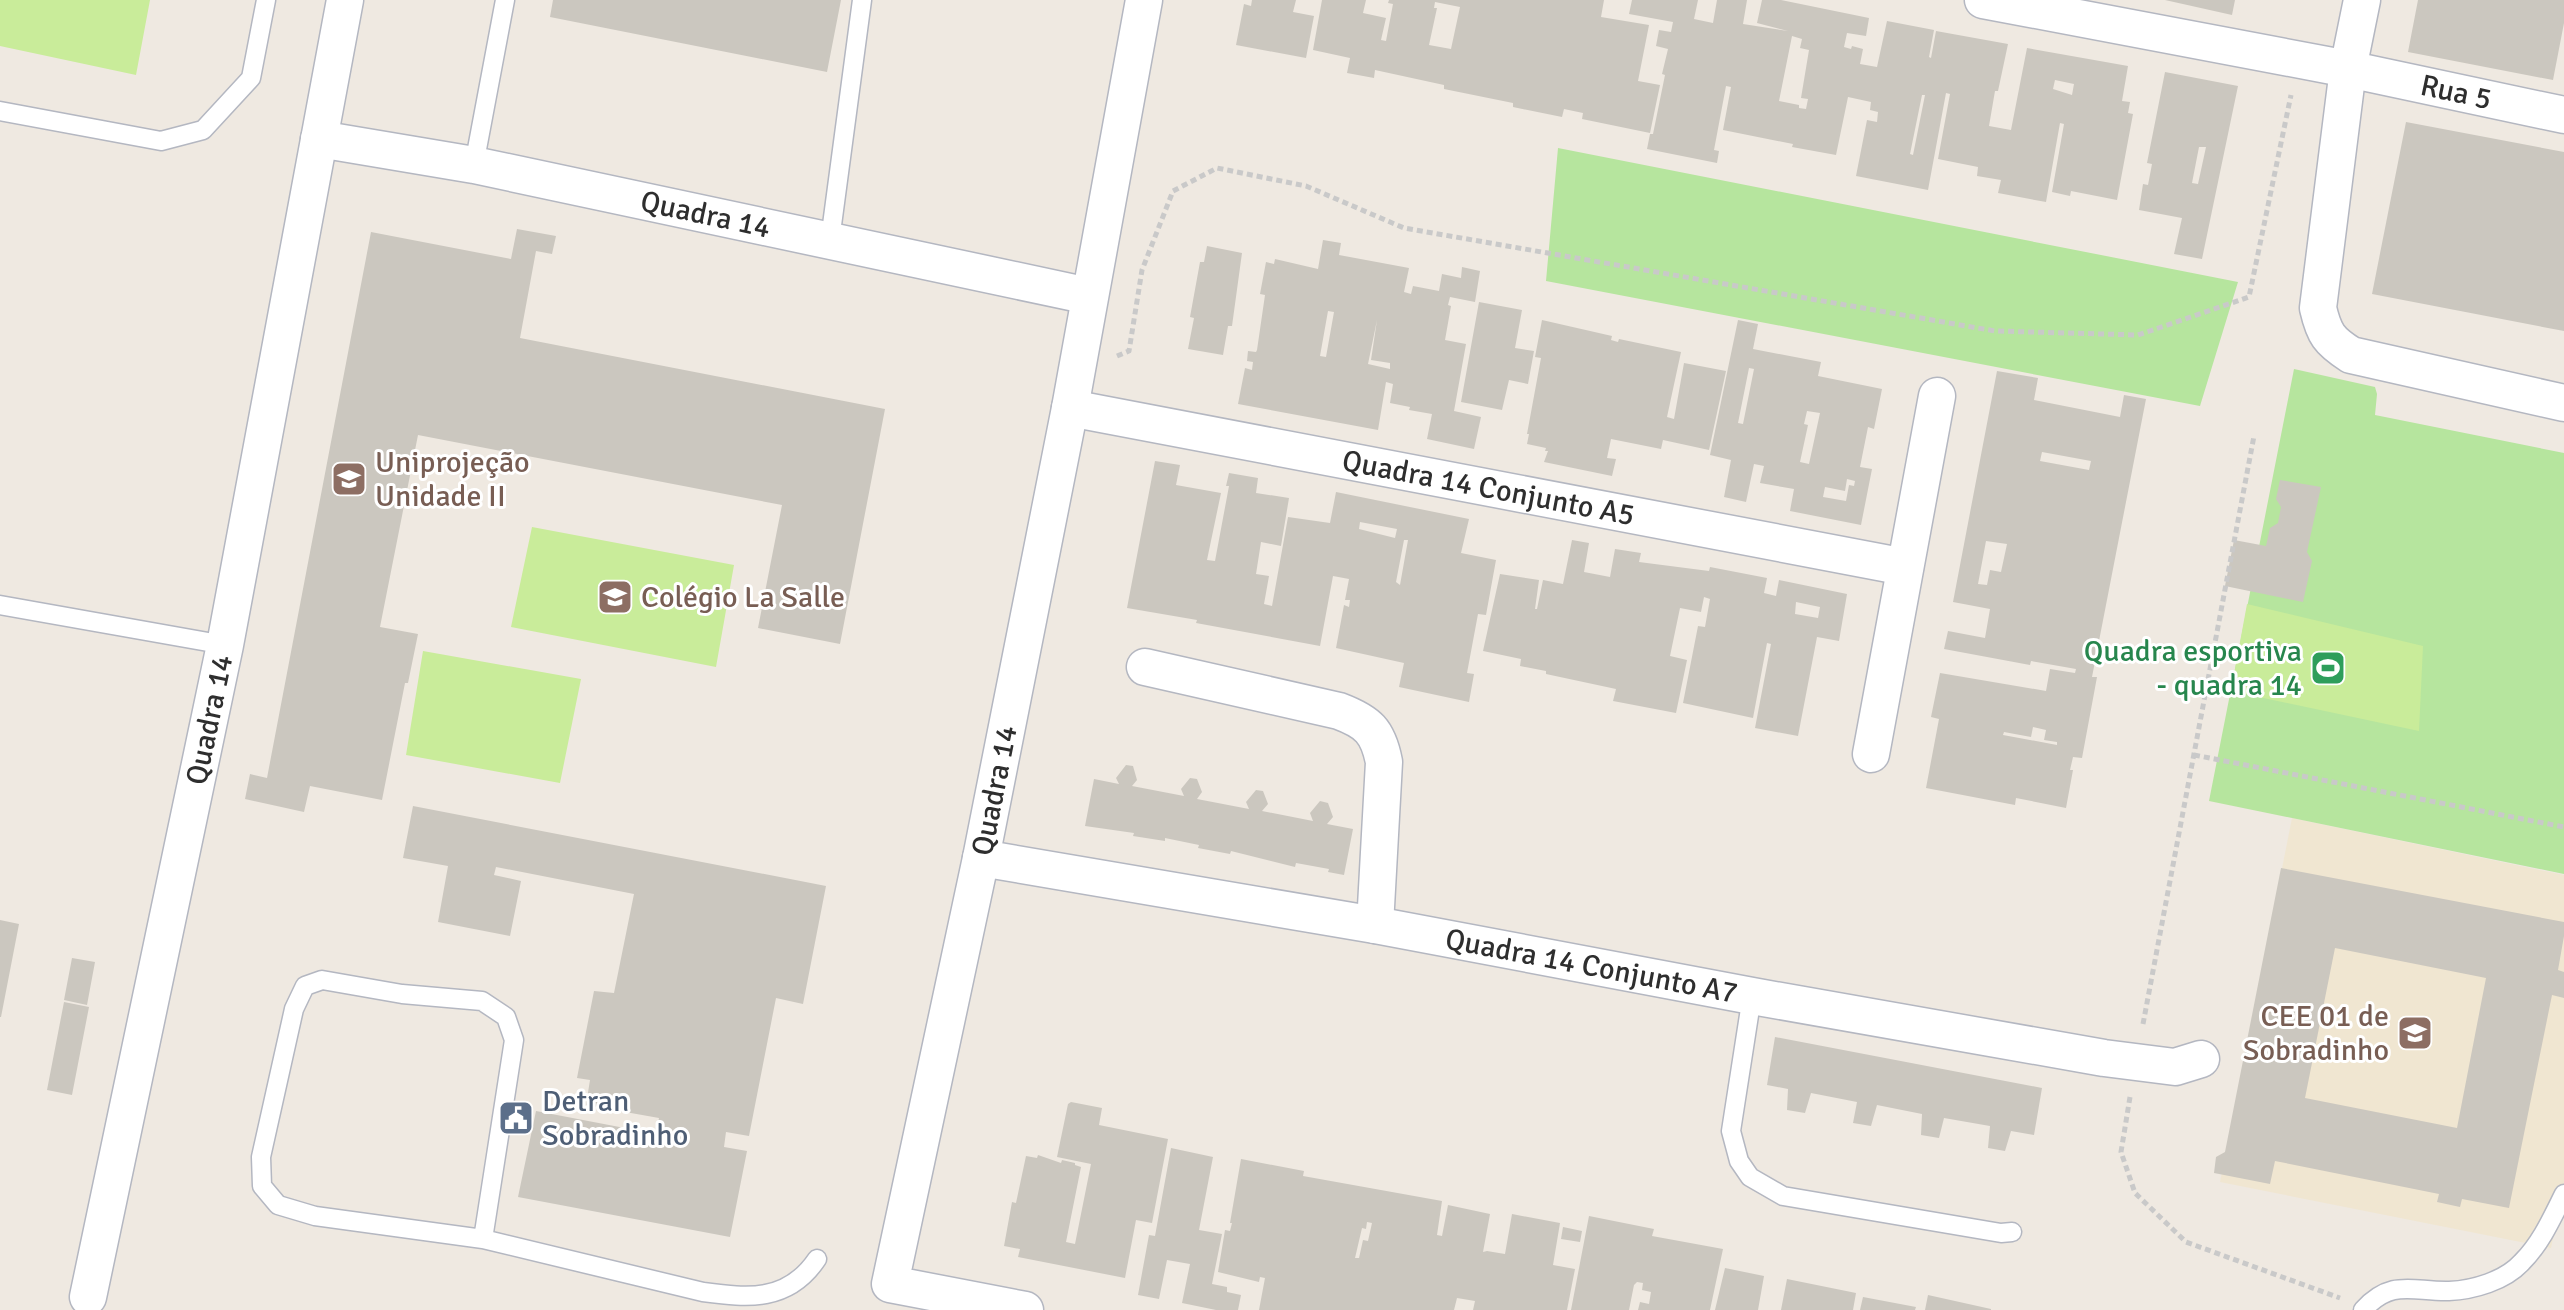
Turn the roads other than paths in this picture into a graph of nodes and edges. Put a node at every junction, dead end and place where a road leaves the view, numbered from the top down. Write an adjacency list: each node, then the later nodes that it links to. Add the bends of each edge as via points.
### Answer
1 (266, 0): 9 (lane, via 251,78 203,130 161,141)
2 (345, 0): 11 (street, Quadra 14)
3 (505, 0): 12 (lane)
4 (862, 0): 13 (lane)
5 (1144, 0): 14 (street, Quadra 14)
6 (1983, 0): 8 (street, Rua 5)
7 (2362, 0): 8 (street)
8 (2348, 69): 10 (street, Rua 5); 17 (street, via 2318,308 2322,328 2332,343 2351,355)
9 (0, 111)
10 (2564, 115)
11 (319, 139): 12 (street, Quadra 14); 20 (street, Quadra 14)
12 (474, 165): 13 (street, Quadra 14)
13 (830, 240): 14 (street, Quadra 14)
14 (1089, 296): 15 (street, Quadra 14)
15 (1072, 391): 18 (street, Quadra 14 Conjunto A5); 23 (street, Quadra 14)
16 (1937, 396): 18 (street)
17 (2564, 403)
18 (1905, 567): 22 (street)
19 (0, 605): 20 (lane)
20 (225, 645): 31 (street, Quadra 14)
21 (1145, 667): 24 (street, via 1339,711 1370,728 1384,762)
22 (1871, 754)
23 (981, 858): 24 (street, Quadra 14 Conjunto A7); 33 (street, Quadra 14, via 890,1284)
24 (1375, 925): 25 (street, Quadra 14 Conjunto A7)
25 (1752, 996): 26 (street, Quadra 14 Conjunto A7, via 2136,1062 2175,1067); 28 (lane, via 1731,1131 1739,1161 1750,1177 1783,1196)
26 (2201, 1059)
27 (2564, 1194): 32 (lane, via 2542,1238 2520,1265 2493,1282 2449,1291 2414,1287 2386,1292)
28 (2012, 1232)
29 (483, 1239): 29 (lane, via 514,1040 506,1017 482,1001 322,980 305,986 294,1009 261,1157 262,1186 278,1205 315,1216); 30 (lane, via 740,1297 769,1295 789,1286)
30 (817, 1259)
31 (88, 1297)
32 (2363, 1309)
33 (1025, 1310)

